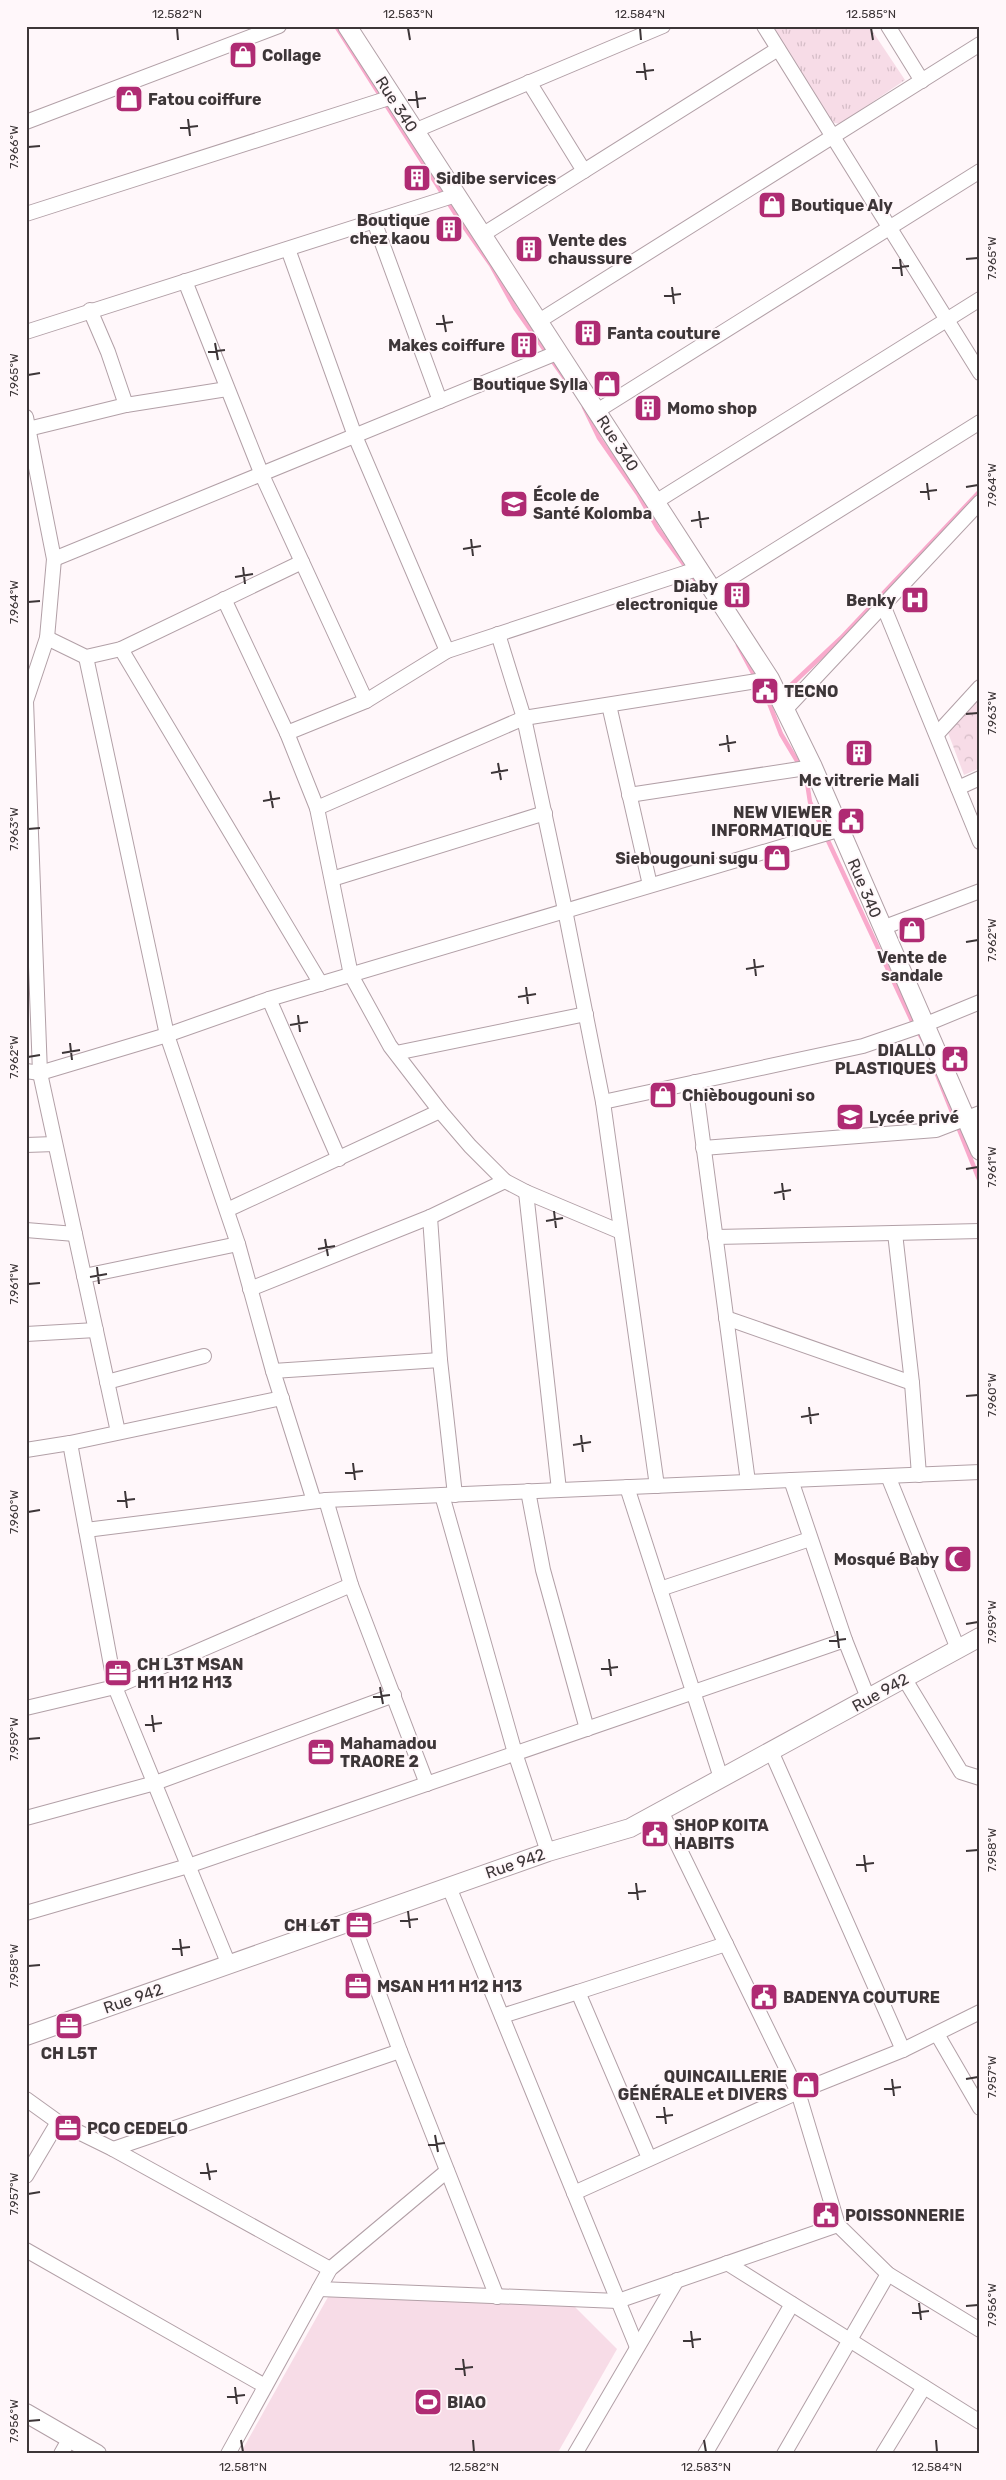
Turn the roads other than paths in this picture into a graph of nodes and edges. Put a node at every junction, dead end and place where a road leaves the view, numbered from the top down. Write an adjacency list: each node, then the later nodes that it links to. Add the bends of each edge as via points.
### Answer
1 (279, 26): 11 (street)
2 (347, 26): 10 (street, Rue 340)
3 (663, 26): 9 (street)
4 (764, 26): 7 (street)
5 (888, 26): 8 (street)
6 (980, 44): 8 (street)
7 (778, 49): 13 (street); 14 (street)
8 (922, 81): 13 (street)
9 (529, 82): 12 (street); 14 (street)
10 (392, 97): 12 (street, Rue 340); 17 (street)
11 (26, 122)
12 (414, 131): 16 (street, Rue 340)
13 (833, 136): 19 (street); 26 (street)
14 (584, 171): 20 (street)
15 (980, 172): 19 (street)
16 (456, 195): 18 (street); 20 (street, Rue 340)
17 (26, 214)
18 (374, 221): 21 (street); 31 (street)
19 (890, 228): 25 (street); 33 (street)
20 (482, 235): 26 (street, Rue 340)
21 (288, 249): 22 (street); 36 (street)
22 (185, 281): 24 (street); 30 (street)
23 (980, 299): 25 (street)
24 (90, 310): 27 (street); 32 (street)
25 (947, 319): 29 (street); 38 (street)
26 (539, 321): 28 (street, Rue 340)
27 (26, 332)
28 (559, 352): 31 (street); 33 (street, Rue 340)
29 (980, 373)
30 (227, 389): 32 (street); 37 (street)
31 (440, 401): 36 (street)
32 (126, 406): 35 (street)
33 (598, 411): 38 (street, Rue 340)
34 (980, 422): 43 (street)
35 (27, 423): 40 (street)
36 (355, 436): 37 (street); 49 (street)
37 (262, 475): 40 (street); 41 (street)
38 (657, 501): 42 (street, Rue 340)
39 (980, 502): 45 (street)
40 (54, 559): 47 (street)
41 (302, 562): 44 (street); 54 (street)
42 (700, 568): 43 (street, Rue 340); 46 (street)
43 (713, 589): 51 (street, Rue 340)
44 (224, 599): 48 (street); 58 (street)
45 (883, 605): 56 (street); 59 (street)
46 (498, 634): 49 (street); 57 (street)
47 (46, 638): 50 (street); 53 (street)
48 (121, 649): 50 (street); 76 (street)
49 (446, 651): 54 (street)
50 (86, 657): 81 (street)
51 (770, 679): 55 (street); 56 (street, Rue 340)
52 (980, 687): 59 (street)
53 (26, 701): 68 (street)
54 (366, 701): 58 (street)
55 (609, 705): 57 (street); 63 (street)
56 (785, 710): 60 (street, Rue 340)
57 (524, 718): 64 (street); 65 (street)
58 (287, 733): 64 (street)
59 (937, 734): 62 (street)
60 (813, 767): 63 (street); 66 (street, Rue 340)
61 (980, 778): 62 (street)
62 (958, 788): 67 (street)
63 (629, 795): 70 (street)
64 (318, 808): 69 (street)
65 (545, 812): 69 (street); 72 (street)
66 (840, 830): 70 (street); 73 (street, Rue 340)
67 (980, 842)
68 (29, 844): 74 (street)
69 (332, 879): 75 (street)
70 (650, 885): 72 (street)
71 (980, 891): 73 (street)
72 (565, 910): 75 (street); 79 (street)
73 (882, 928): 80 (street, Rue 340)
74 (30, 929): 83 (street)
75 (351, 975): 76 (street); 82 (street)
76 (321, 984): 77 (street)
77 (269, 999): 81 (street); 92 (street)
78 (980, 1002): 80 (street)
79 (586, 1014): 82 (street); 85 (street)
80 (924, 1025): 84 (street, via 863,1046); 87 (street, Rue 340)
81 (167, 1035): 83 (street); 95 (street)
82 (396, 1053): 86 (street)
83 (33, 1072): 89 (street)
84 (695, 1082): 85 (street); 90 (street)
85 (603, 1102): 99 (street)
86 (440, 1111): 92 (street); 93 (street)
87 (973, 1115): 90 (street, via 936,1130); 91 (street, Rue 340)
88 (26, 1144): 89 (street)
89 (56, 1144): 101 (street)
90 (703, 1148): 102 (street)
91 (980, 1151)
92 (339, 1159): 95 (street)
93 (505, 1180): 94 (street); 96 (street)
94 (526, 1192): 99 (street); 125 (street)
95 (226, 1210): 103 (street)
96 (430, 1217): 105 (street); 110 (street)
97 (26, 1230): 101 (street)
98 (980, 1231): 100 (street)
99 (621, 1232): 123 (street)
100 (895, 1233): 102 (street); 113 (street)
101 (75, 1234): 104 (street)
102 (715, 1237): 106 (street)
103 (238, 1244): 104 (street); 105 (street)
104 (84, 1276): 107 (street)
105 (250, 1289): 111 (street)
106 (726, 1318): 113 (street); 122 (street)
107 (96, 1330): 108 (street); 112 (street)
108 (26, 1334)
109 (204, 1356): 112 (street)
110 (440, 1360): 111 (street); 127 (street)
111 (273, 1371): 114 (street)
112 (107, 1382): 115 (street)
113 (912, 1383): 119 (street)
114 (282, 1398): 115 (street); 128 (street)
115 (118, 1432): 116 (street)
116 (70, 1443): 117 (street); 129 (street)
117 (26, 1450)
118 (980, 1472): 119 (street)
119 (919, 1475): 120 (street)
120 (888, 1476): 121 (street); 135 (street)
121 (791, 1480): 122 (street); 130 (street)
122 (748, 1482): 123 (street)
123 (657, 1486): 124 (street)
124 (627, 1487): 125 (street); 132 (street)
125 (559, 1490): 126 (street)
126 (528, 1491): 127 (street); 142 (street, via 543,1570)
127 (448, 1495): 128 (street); 144 (street)
128 (320, 1501): 129 (street); 131 (street)
129 (86, 1530): 137 (street)
130 (810, 1539): 132 (street); 134 (street)
131 (351, 1585): 137 (street); 139 (street)
132 (660, 1589): 138 (street)
133 (980, 1637): 135 (street, Rue 942)
134 (845, 1640): 138 (street); 140 (street)
135 (958, 1649): 136 (street, Rue 942)
136 (904, 1678): 140 (street, Rue 942); 146 (street, via 961,1772)
137 (115, 1687): 141 (street); 147 (street)
138 (693, 1692): 142 (street); 145 (street)
139 (394, 1695): 147 (street); 148 (street)
140 (868, 1698): 143 (street, Rue 942)
141 (26, 1708)
142 (586, 1729): 144 (street)
143 (771, 1751): 145 (street, Rue 942); 163 (street)
144 (515, 1753): 148 (street); 151 (street)
145 (721, 1778): 149 (street, Rue 942)
146 (980, 1778)
147 (155, 1783): 150 (street); 152 (street)
148 (427, 1784): 152 (street)
149 (661, 1811): 151 (street, Rue 942, via 630,1828); 156 (street)
150 (26, 1818)
151 (548, 1852): 153 (street, Rue 942)
152 (188, 1866): 154 (street); 157 (street)
153 (449, 1887): 155 (street, Rue 942); 160 (street)
154 (26, 1913)
155 (352, 1921): 157 (street, Rue 942); 164 (street)
156 (726, 1944): 158 (street); 165 (street)
157 (229, 1965): 162 (street, Rue 942)
158 (578, 1992): 160 (street); 170 (street)
159 (980, 2012): 161 (street)
160 (502, 2016): 173 (street)
161 (937, 2034): 163 (street); 167 (street)
162 (26, 2036)
163 (903, 2050): 165 (street)
164 (400, 2051): 169 (street); 171 (street)
165 (798, 2092): 170 (street); 174 (street)
166 (26, 2099): 168 (street)
167 (980, 2108)
168 (58, 2122): 169 (street); 172 (street)
169 (113, 2149): 177 (street)
170 (649, 2158): 173 (street)
171 (447, 2171): 177 (street); 181 (street)
172 (26, 2176)
173 (574, 2193): 182 (street)
174 (838, 2225): 176 (street); 178 (street)
175 (26, 2250): 187 (street)
176 (727, 2263): 179 (street); 183 (street)
177 (330, 2269): 180 (street)
178 (888, 2274): 184 (street); 185 (street)
179 (677, 2280): 182 (street); 186 (street)
180 (319, 2289): 181 (street); 187 (street)
181 (498, 2297): 182 (street)
182 (618, 2300): 186 (street)
183 (792, 2304): 185 (street); 196 (street)
184 (980, 2330)
185 (850, 2340): 188 (street); 197 (street)
186 (638, 2347): 195 (street)
187 (265, 2386): 194 (street)
188 (924, 2387): 190 (street); 198 (street)
189 (26, 2412): 191 (street)
190 (980, 2422)
191 (70, 2438): 192 (street); 193 (street)
192 (61, 2454)
193 (97, 2454)
194 (228, 2454)
195 (574, 2454)
196 (705, 2454)
197 (784, 2454)
198 (883, 2454)

